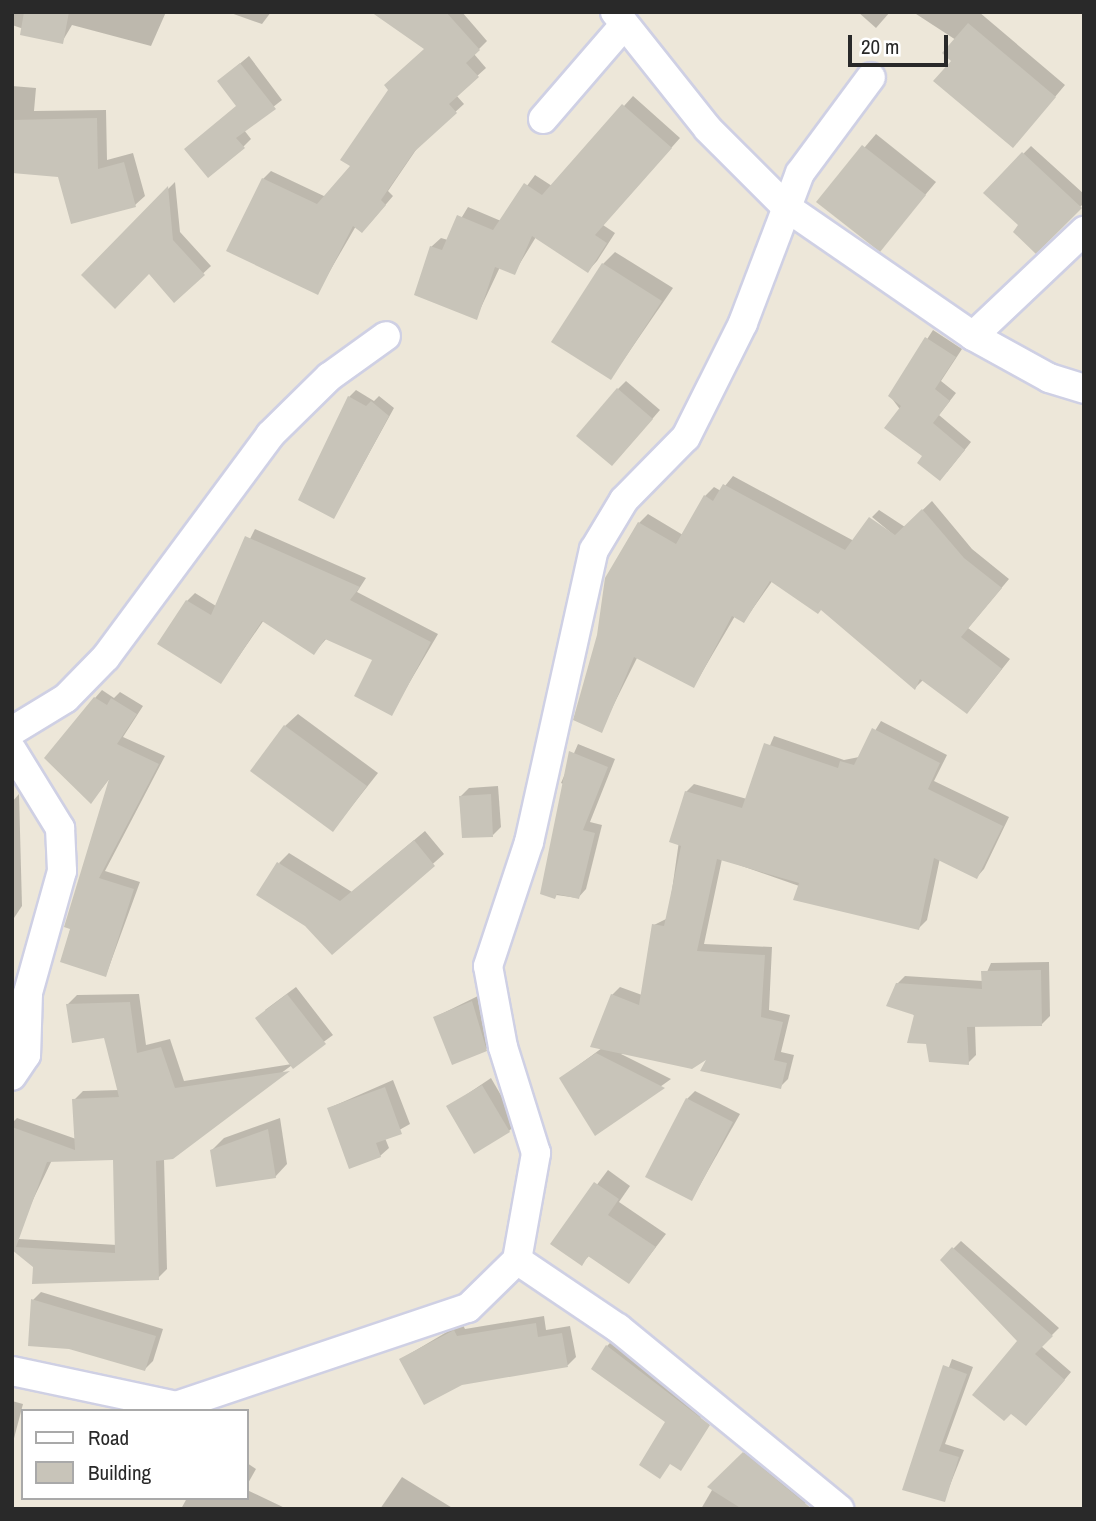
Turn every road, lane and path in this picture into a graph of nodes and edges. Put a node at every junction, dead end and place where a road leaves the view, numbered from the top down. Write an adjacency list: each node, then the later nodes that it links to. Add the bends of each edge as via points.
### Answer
1 (620, 19): 3 (street); 4 (street, via 708,129)
2 (872, 78): 4 (street, via 829,127)
3 (543, 119)
4 (786, 207): 7 (street); 12 (street, via 743,323 686,437 624,500 594,550 564,660 528,842 488,966 503,1047 536,1153)
5 (1084, 231): 7 (street)
6 (386, 336): 9 (street, via 329,377 270,435 106,657 66,698)
7 (973, 336): 8 (street, via 1049,378)
8 (1084, 389)
9 (12, 732)
10 (12, 750): 11 (street, via 60,828 62,871 28,993 26,1055)
11 (12, 1076)
12 (517, 1260): 13 (street, via 468,1308 176,1406); 14 (street, via 618,1328)
13 (12, 1371)
14 (839, 1509)

